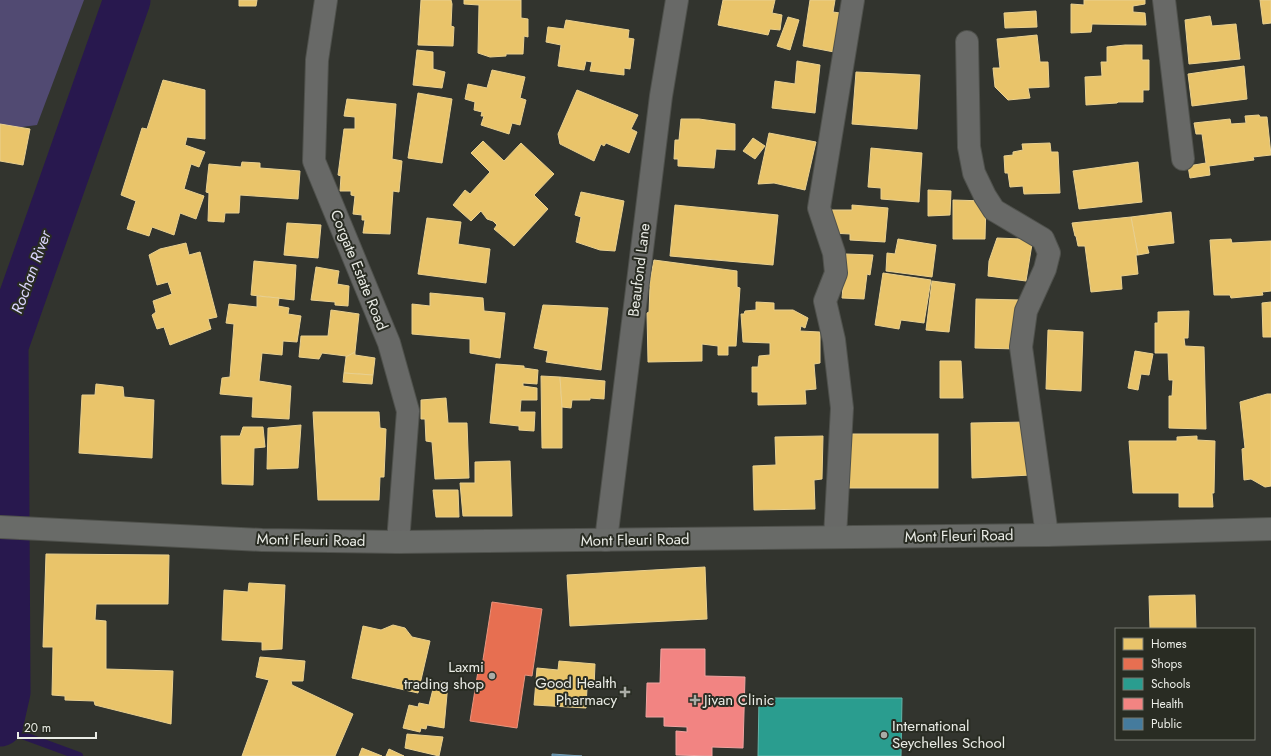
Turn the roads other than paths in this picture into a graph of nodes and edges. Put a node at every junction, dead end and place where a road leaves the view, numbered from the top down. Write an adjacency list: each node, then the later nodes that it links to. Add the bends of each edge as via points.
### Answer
1 (326, 0): 12 (street, Corgate Estate Road, via 317,60 314,162 389,344 408,412)
2 (677, 0): 11 (street, Beaufond Lane, via 661,96)
3 (854, 0): 10 (street, via 819,208 834,253 836,274 825,301 834,340 842,408)
4 (1164, 0): 6 (street)
5 (967, 42): 9 (street, via 969,147 974,173 994,210 1043,239 1049,253 1045,269 1026,311 1020,347)
6 (1183, 159)
7 (0, 527): 12 (main road, Mont Fleuri Road, via 262,540)
8 (1271, 529): 9 (main road, Mont Fleuri Road)
9 (1047, 534): 10 (main road, Mont Fleuri Road)
10 (835, 537): 11 (main road, Mont Fleuri Road)
11 (606, 540): 12 (main road, Mont Fleuri Road)
12 (398, 542)

